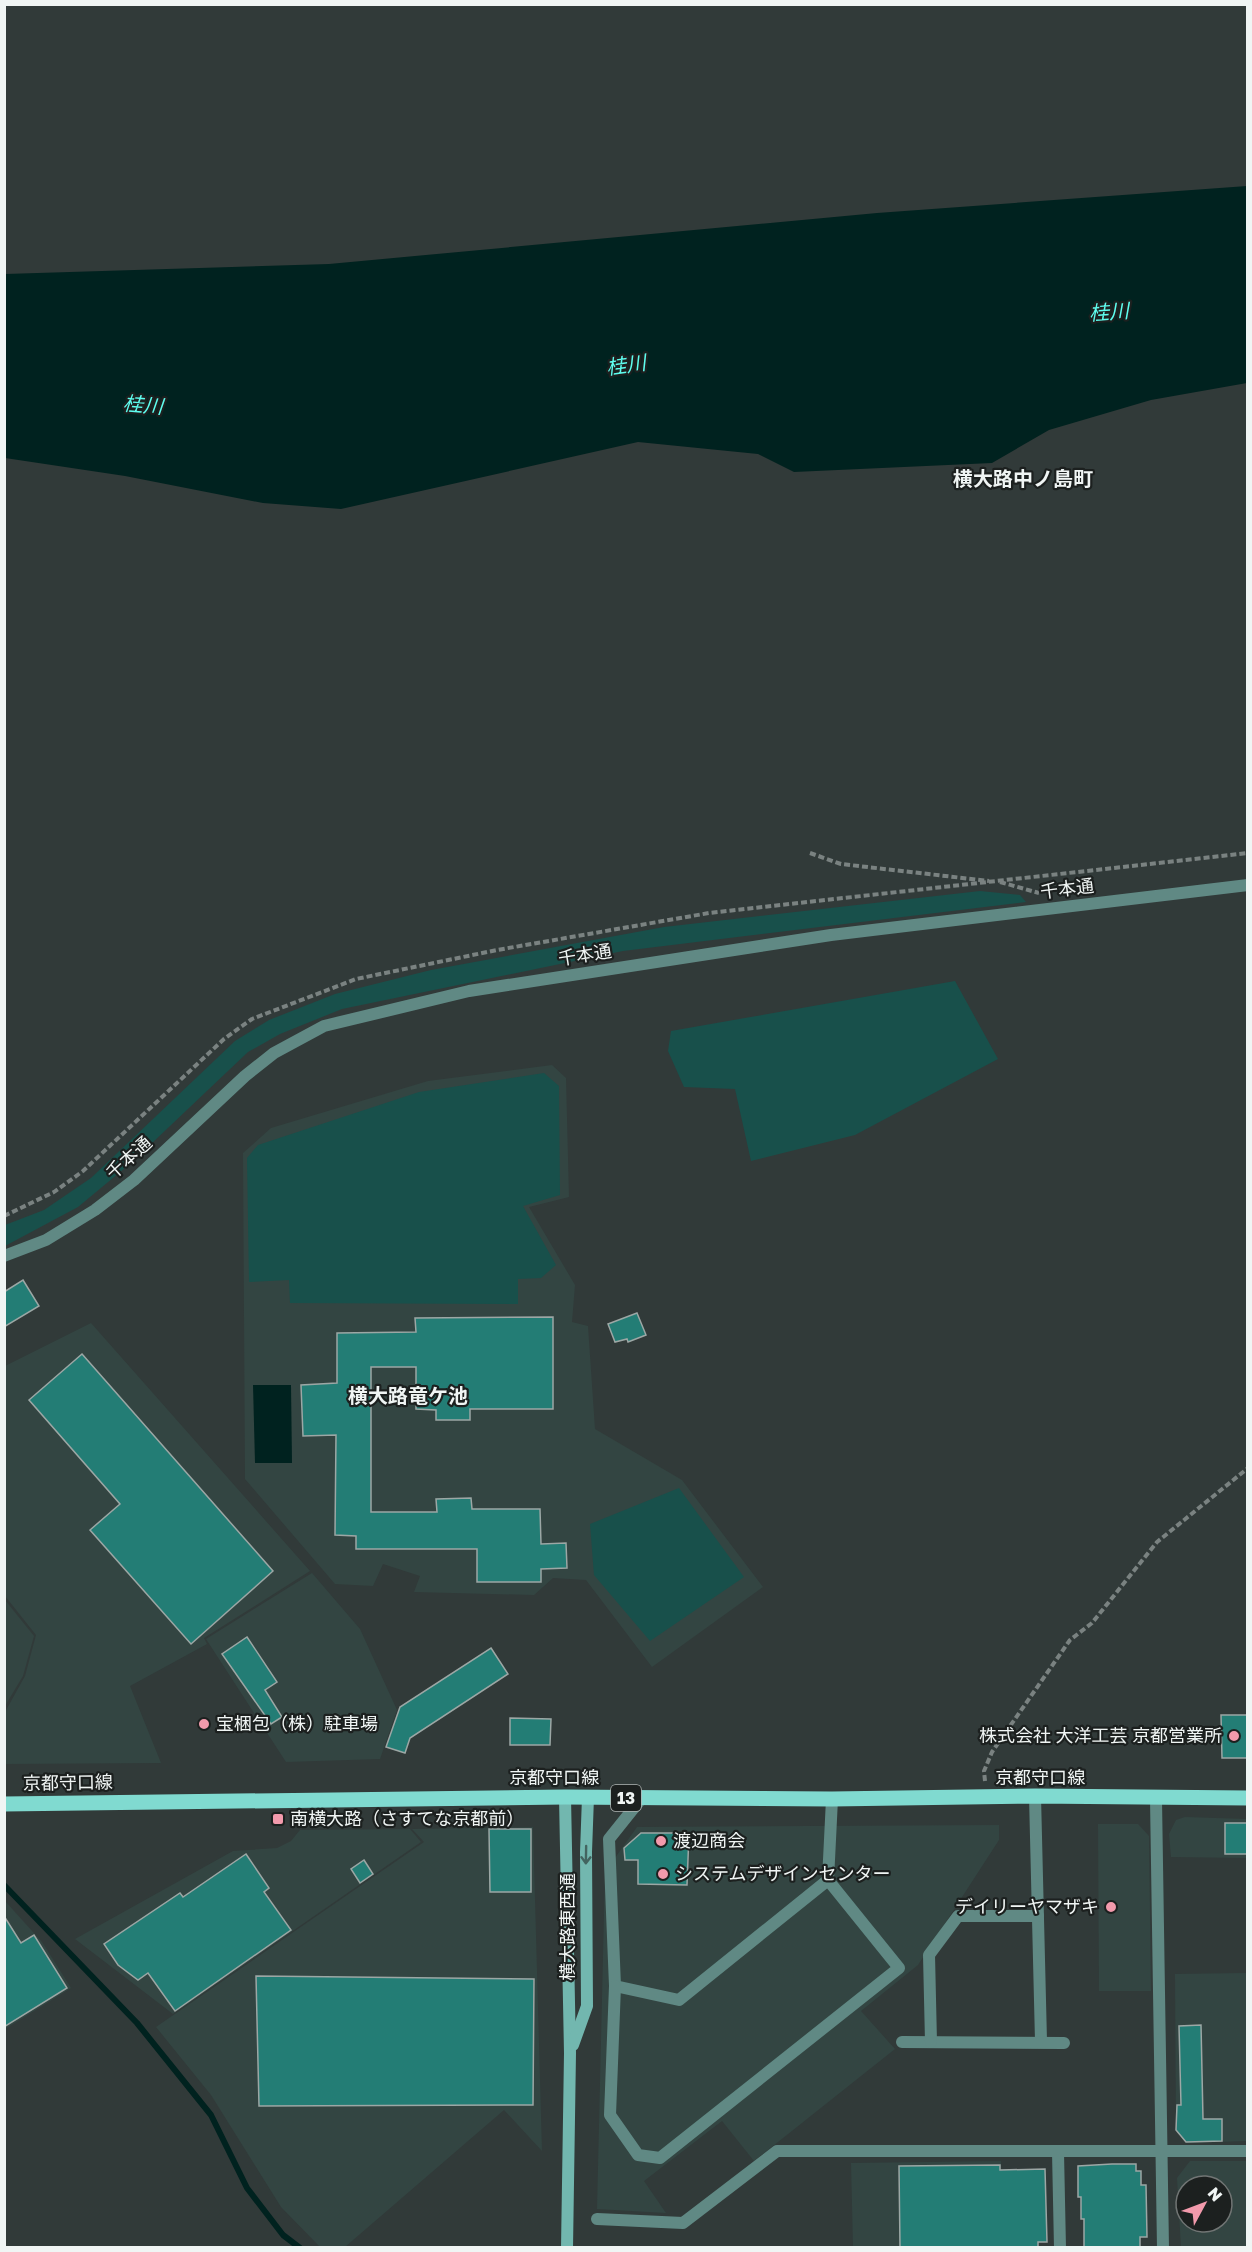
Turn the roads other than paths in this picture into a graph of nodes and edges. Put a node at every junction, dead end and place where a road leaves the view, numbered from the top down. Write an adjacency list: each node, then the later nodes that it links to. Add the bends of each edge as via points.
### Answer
1 (1248, 885): 2 (street, 千本通, via 831,935 469,991 324,1026 274,1053 252,1070 134,1180 94,1210 46,1240)
2 (4, 1256)
3 (1035, 1796): 8 (main road, 京都守口線 / 13); 9 (main road, 京都守口線 / 13); 12 (street)
4 (565, 1797): 5 (main road, 京都守口線 / 13); 10 (main road, 京都守口線 / 13); 18 (street, 横大路東西通)
5 (588, 1797): 7 (main road, 京都守口線 / 13); 18 (street, 横大路東西通, one-way to 18, via 587,2007)
6 (1248, 1798): 9 (main road, 京都守口線 / 13)
7 (641, 1799): 8 (main road, 京都守口線 / 13); 13 (street, via 609,1839)
8 (832, 1799): 11 (street)
9 (1156, 1799): 21 (street)
10 (4, 1804)
11 (828, 1880): 13 (street, via 679,2000); 13 (street, via 899,1968 660,2158 638,2155 610,2115)
12 (1038, 1916): 14 (street); 16 (street, via 958,1916 929,1955)
13 (615, 1986)
14 (1041, 2041): 16 (street); 17 (street)
15 (902, 2042): 16 (street)
16 (931, 2042)
17 (1064, 2043)
18 (570, 2053): 23 (street, 横大路東西通)
19 (1248, 2151): 21 (street)
20 (1058, 2152): 21 (street); 22 (street, via 777,2151 682,2223); 24 (street)
21 (1163, 2152): 25 (street)
22 (597, 2219)
23 (567, 2247)
24 (1060, 2247)
25 (1163, 2247)

